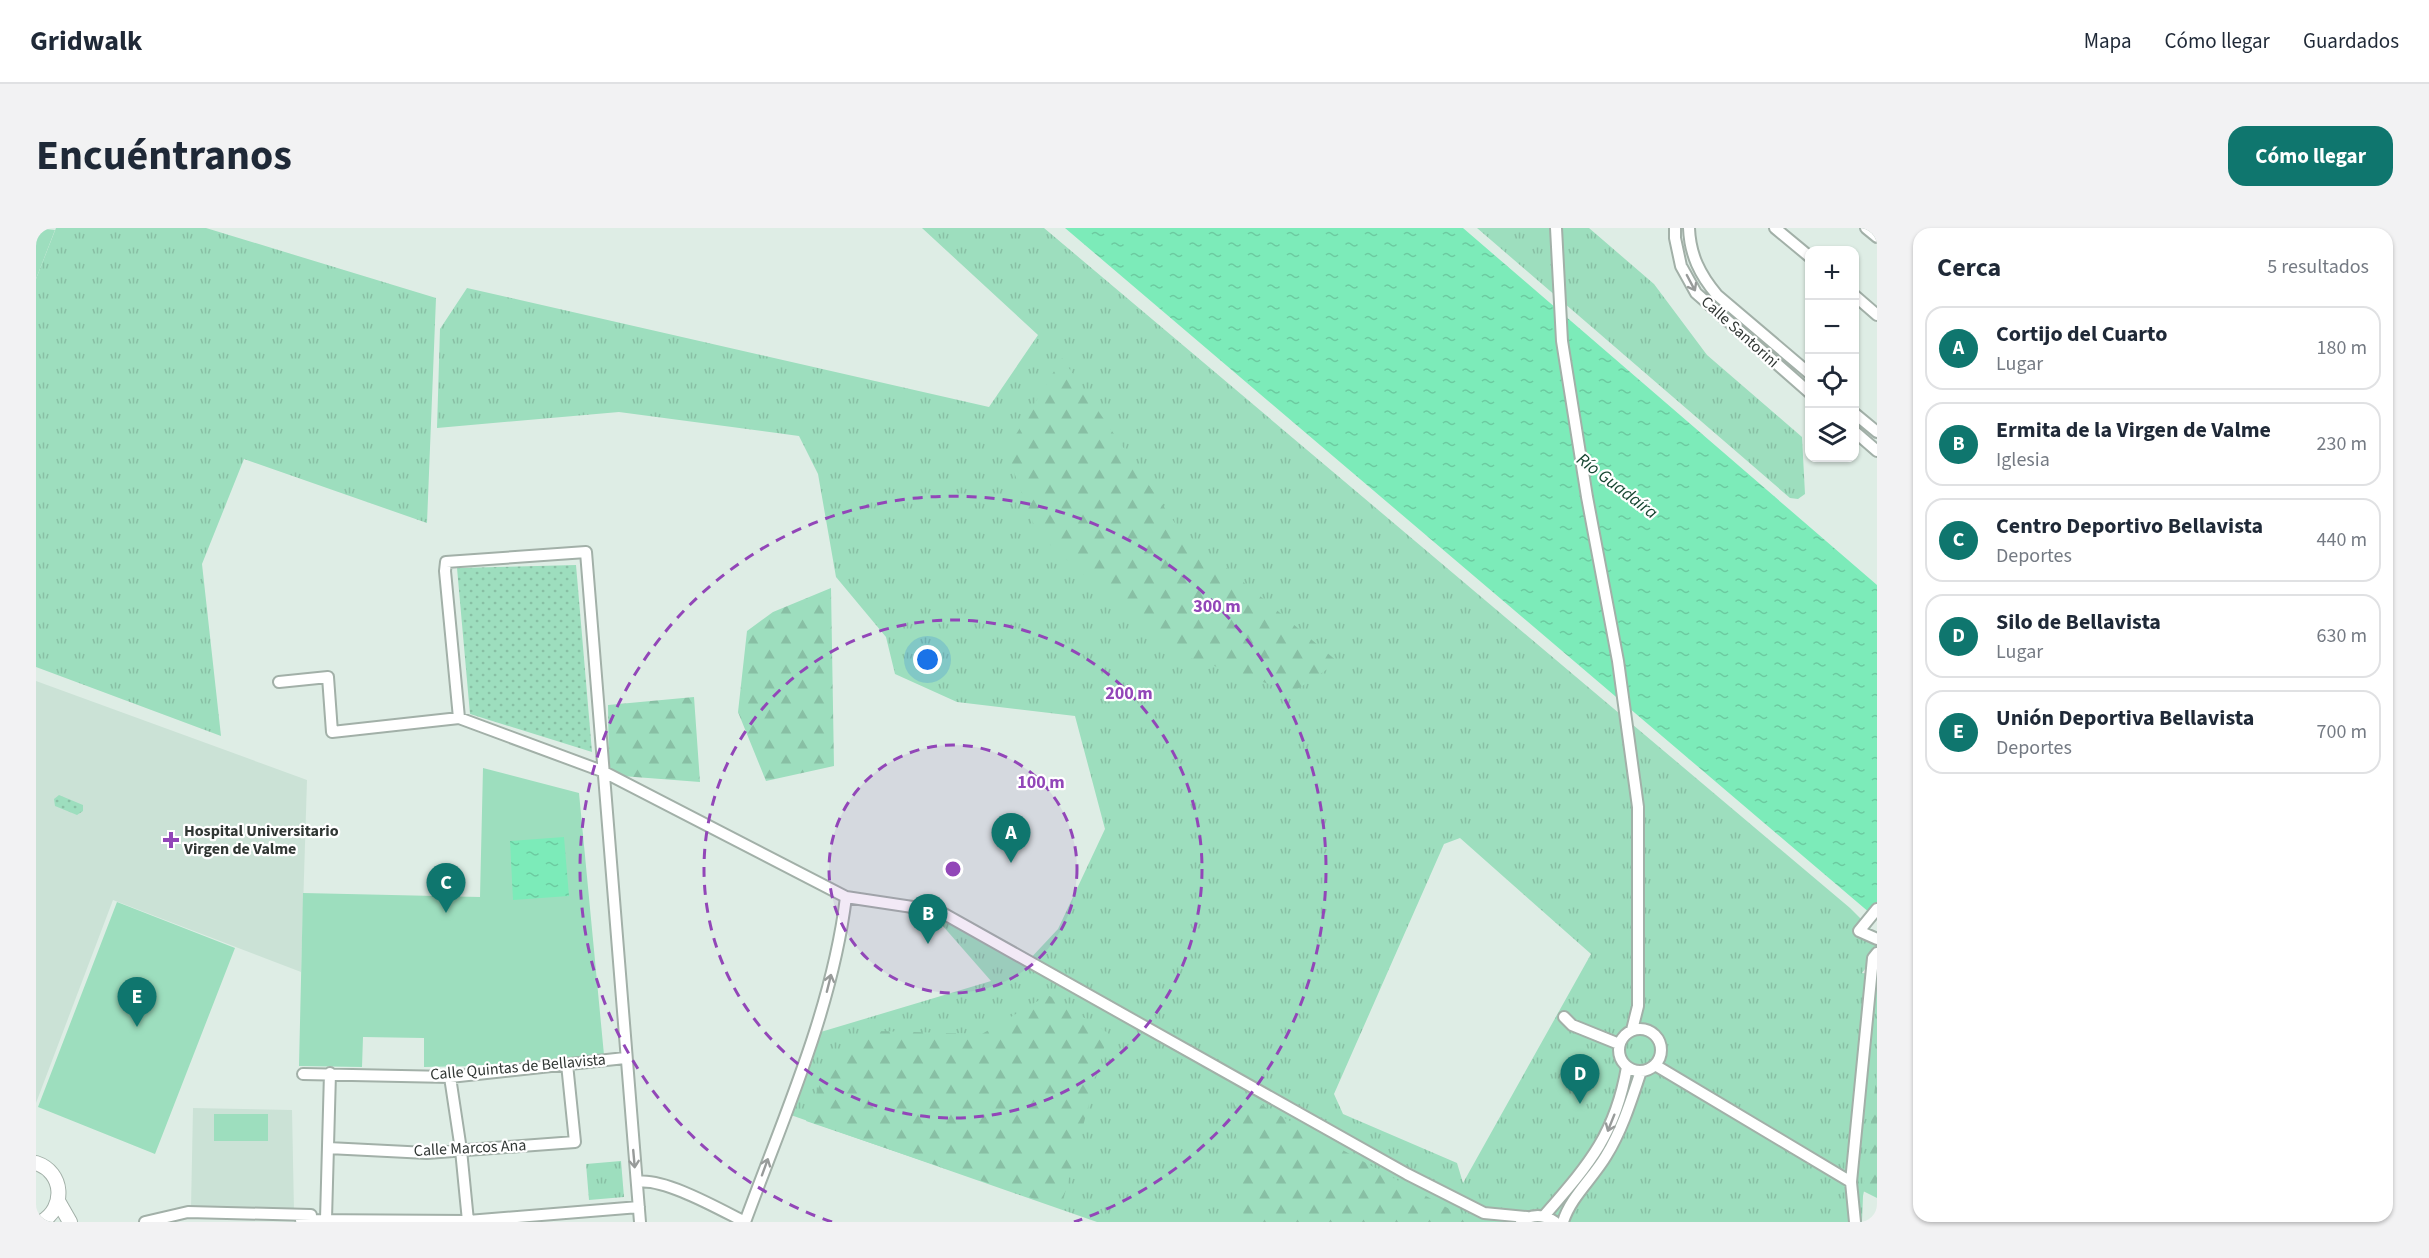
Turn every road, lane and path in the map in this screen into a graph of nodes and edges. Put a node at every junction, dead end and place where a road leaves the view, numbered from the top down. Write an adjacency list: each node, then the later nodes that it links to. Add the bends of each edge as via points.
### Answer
1 (1556, 228): 23 (street, via 1562,341 1633,755 1638,807)
2 (1675, 228): 11 (street, Calle Santorini, one-way to 11, via 1681,266 1696,293)
3 (1689, 228): 10 (street, Calle Santorini, via 1692,254 1706,282)
4 (1775, 228): 7 (street)
5 (1866, 228): 6 (street)
6 (1877, 237)
7 (1805, 254)
8 (1859, 299): 9 (street)
9 (1877, 315)
10 (1805, 371)
11 (1805, 389)
12 (1859, 417): 13 (street)
13 (1877, 433): 15 (street)
14 (1859, 435): 15 (street)
15 (1873, 447)
16 (279, 682): 17 (street, via 328,677 332,732)
17 (459, 718): 18 (street); 18 (street, via 446,562 586,552)
18 (602, 771): 19 (street); 28 (street)
19 (846, 897): 43 (street, via 939,911 1407,1174); 53 (street, one-way to 19, via 820,1015)
20 (1877, 909): 21 (street, via 1859,931)
21 (1877, 939)
22 (1877, 953): 40 (street)
23 (1638, 1006): 25 (street); 26 (street)
24 (1564, 1017): 27 (street, via 1572,1025)
25 (1632, 1029): 26 (street); 27 (street)
26 (1646, 1029): 30 (street, via 1656,1036 1661,1047)
27 (1619, 1044): 31 (street, via 1620,1058)
28 (625, 1058): 29 (street, Calle Quintas de Bellavista); 39 (street, one-way to 39)
29 (567, 1064): 35 (street, Calle Quintas de Bellavista); 37 (street, Calle Marcos Ana, via 575,1142)
30 (1655, 1065): 32 (street); 40 (street)
31 (1627, 1067): 32 (street); 45 (street, one-way to 45, via 1611,1125)
32 (1641, 1071): 55 (street, via 1616,1138)
33 (330, 1073): 34 (street, Calle Quintas de Bellavista); 35 (street, Calle Quintas de Bellavista); 36 (street)
34 (303, 1074)
35 (450, 1077): 37 (street)
36 (328, 1148): 37 (street, Calle Marcos Ana, via 427,1153); 44 (street)
37 (461, 1150): 48 (street)
38 (36, 1163): 41 (main road, via 55,1177)
39 (637, 1182): 42 (street); 53 (street, via 648,1180)
40 (1851, 1182): 56 (street)
41 (58, 1201): 49 (main road, via 52,1214); 50 (main road)
42 (639, 1207): 48 (street); 52 (street)
43 (1484, 1213): 47 (street); 54 (street)
44 (326, 1217): 46 (street); 48 (street); 51 (street, via 188,1212)
45 (1549, 1219): 47 (street)
46 (301, 1220)
47 (1523, 1220)
48 (468, 1221)
49 (41, 1222)
50 (70, 1222)
51 (145, 1222)
52 (640, 1222)
53 (745, 1222)
54 (1491, 1222)
55 (1563, 1222)
56 (1855, 1222)

